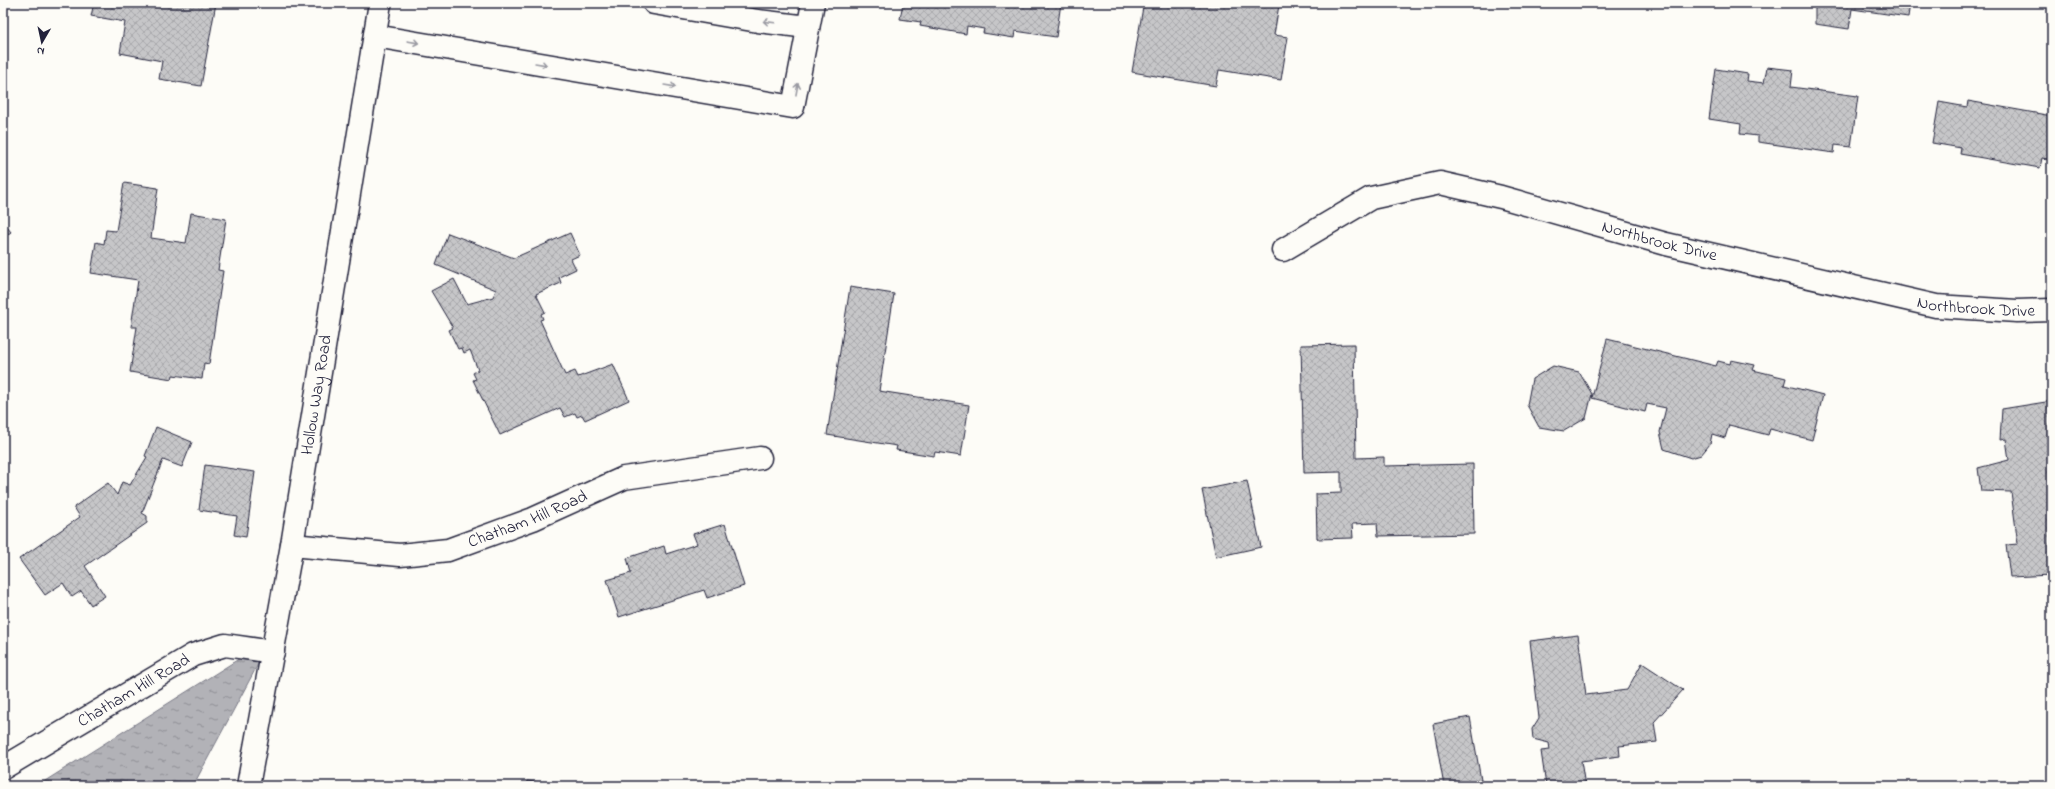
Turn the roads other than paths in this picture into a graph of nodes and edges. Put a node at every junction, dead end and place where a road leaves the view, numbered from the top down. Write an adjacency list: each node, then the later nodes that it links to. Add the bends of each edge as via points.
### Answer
1 (380, 3): 5 (street, Hollow Way Road)
2 (654, 3): 4 (street, one-way to 2)
3 (813, 3): 4 (street)
4 (808, 27): 5 (street, one-way to 4, via 793,107)
5 (375, 36): 9 (street, Hollow Way Road)
6 (1283, 250): 7 (street, Northbrook Drive, via 1371,198 1440,183 1501,197 1666,244 1936,306 2017,311)
7 (2052, 310)
8 (760, 458): 9 (street, Chatham Hill Road, via 624,478 533,519 448,550 400,555)
9 (292, 545): 10 (street, Hollow Way Road)
10 (273, 652): 11 (street, Chatham Hill Road, via 225,645 193,655); 12 (street, Hollow Way Road)
11 (3, 768)
12 (248, 786)

